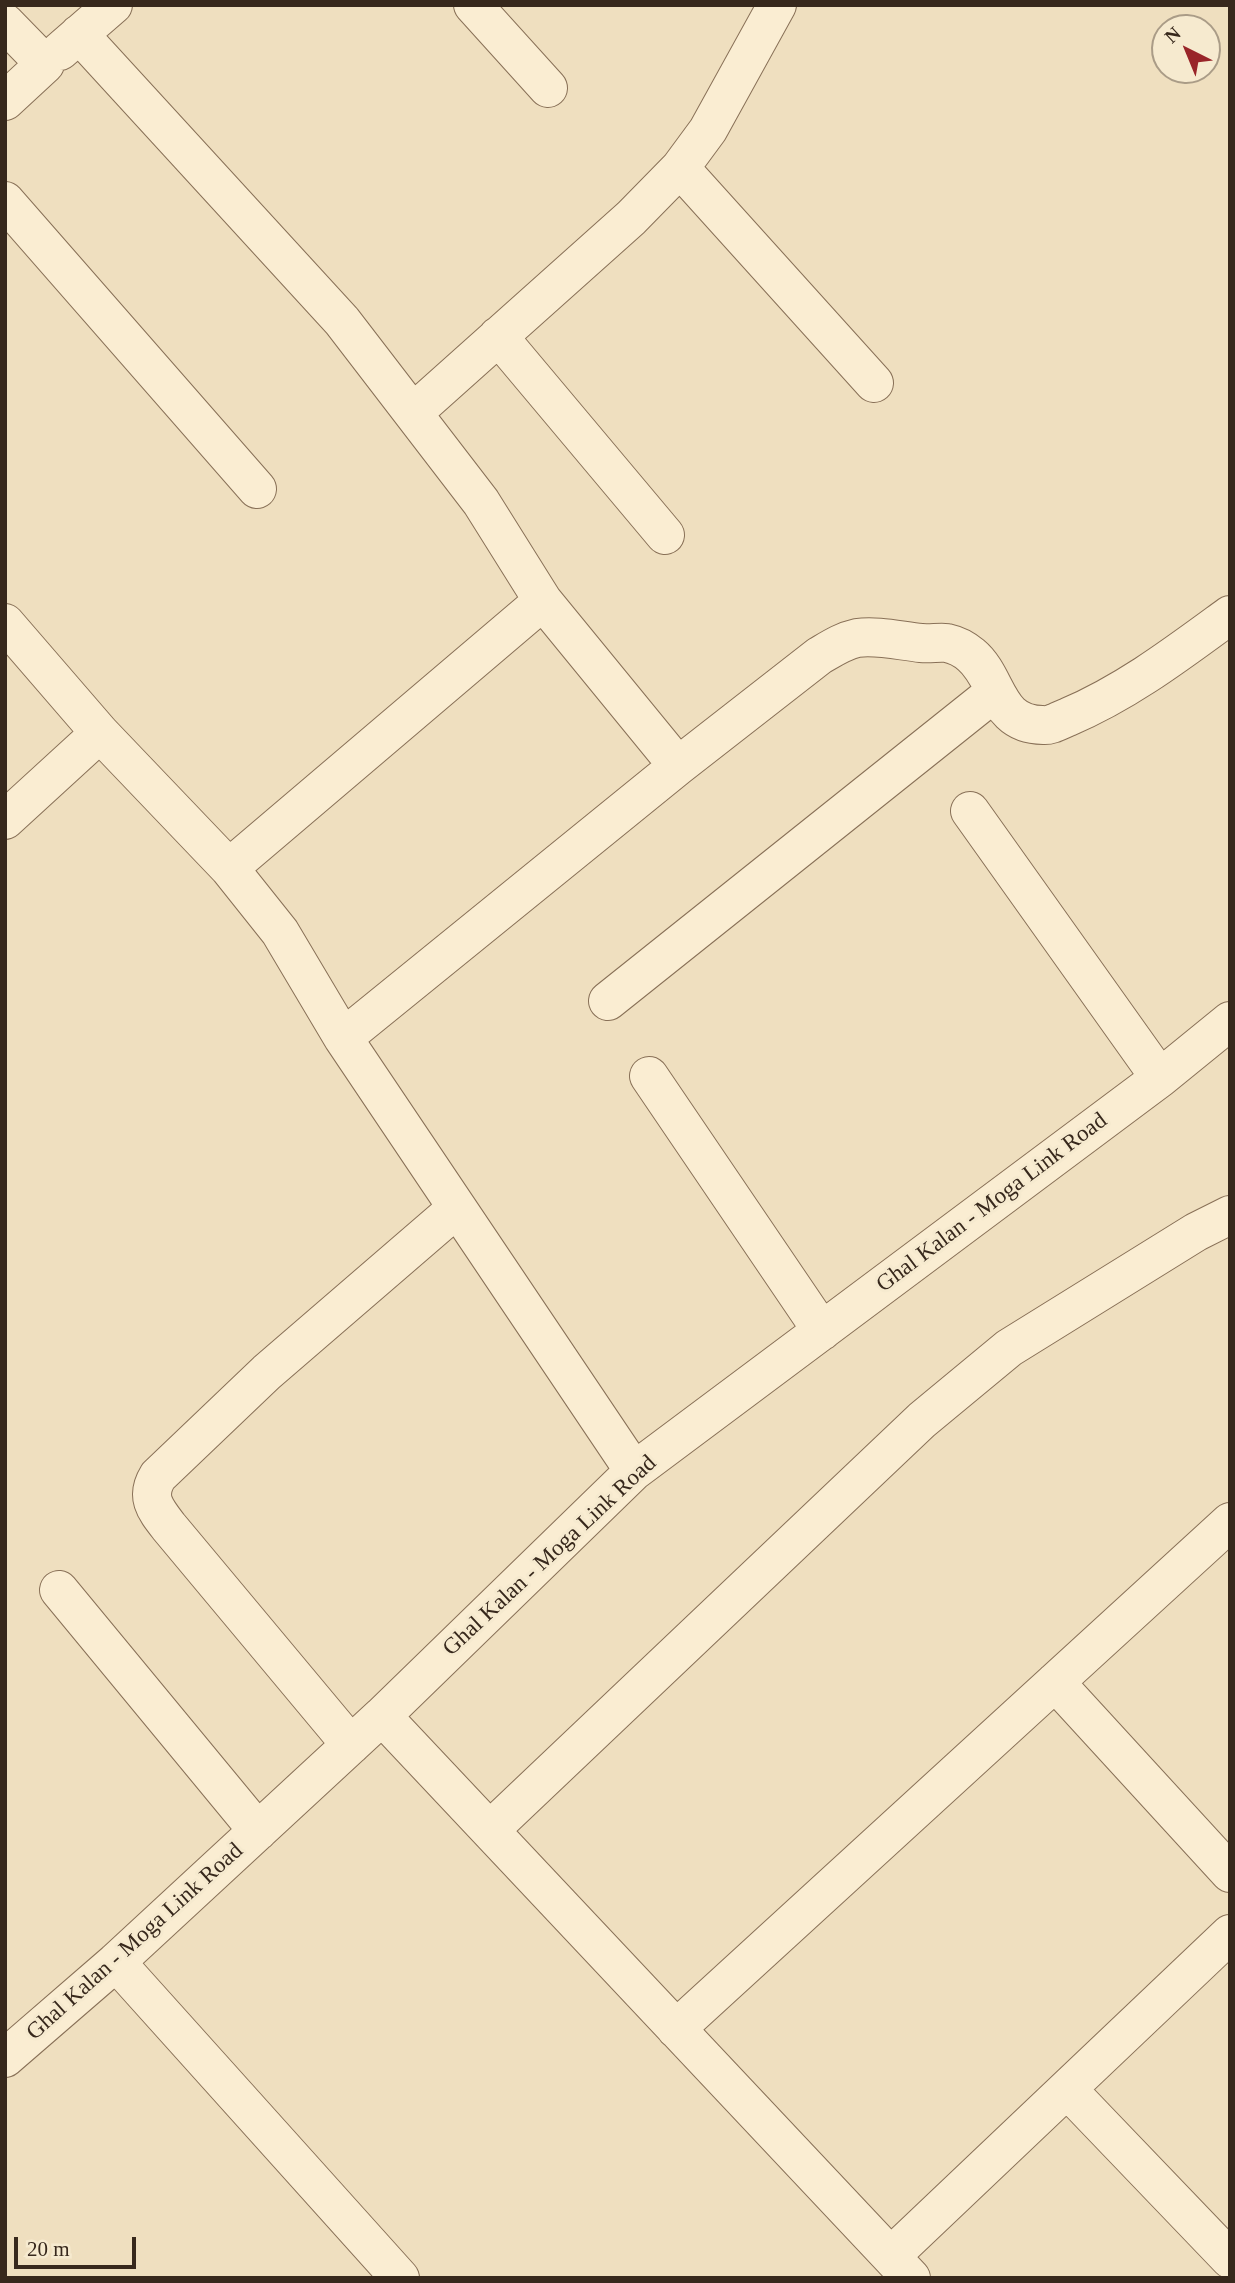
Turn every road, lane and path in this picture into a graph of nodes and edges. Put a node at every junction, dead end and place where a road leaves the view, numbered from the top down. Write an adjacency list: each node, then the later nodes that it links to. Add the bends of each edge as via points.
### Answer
1 (113, 5): 5 (street)
2 (473, 5): 7 (street)
3 (777, 5): 9 (street, via 708,130)
4 (5, 23): 6 (street)
5 (79, 34): 6 (street); 13 (street, via 342,321)
6 (45, 64): 8 (street)
7 (548, 88)
8 (5, 101)
9 (680, 169): 11 (street); 12 (street)
10 (5, 201): 14 (street)
11 (498, 336): 13 (street); 15 (street)
12 (874, 383)
13 (414, 412): 16 (street, via 481,502)
14 (257, 489)
15 (665, 535)
16 (543, 601): 21 (street); 24 (street)
17 (1230, 615): 19 (street, via 1150,674 1047,726 1019,720)
18 (5, 623): 20 (street)
19 (995, 692): 21 (street, via 972,655 957,645 859,638 819,656); 25 (street)
20 (100, 733): 23 (street); 24 (street)
21 (678, 766): 27 (street)
22 (970, 811): 29 (street)
23 (5, 820)
24 (229, 868): 27 (street, via 280,932)
25 (608, 1001)
26 (1230, 1021): 29 (street, Ghal Kalan - Moga Link Road)
27 (343, 1038): 30 (street)
28 (649, 1076): 32 (street)
29 (1160, 1079): 32 (street, Ghal Kalan - Moga Link Road)
30 (456, 1209): 33 (street); 38 (street, via 267,1372 151,1487 152,1498 169,1527)
31 (1230, 1215): 39 (street, via 1009,1348 912,1429)
32 (822, 1331): 33 (street, Ghal Kalan - Moga Link Road)
33 (634, 1471): 37 (street, Ghal Kalan - Moga Link Road)
34 (1230, 1522): 36 (street)
35 (59, 1590): 40 (street)
36 (1055, 1682): 41 (street); 44 (street)
37 (382, 1716): 38 (street, Ghal Kalan - Moga Link Road); 39 (street)
38 (351, 1745): 40 (street, Ghal Kalan - Moga Link Road)
39 (489, 1830): 44 (street)
40 (258, 1831): 43 (street, Ghal Kalan - Moga Link Road)
41 (1230, 1873)
42 (1230, 1934): 46 (street)
43 (116, 1962): 45 (street, Ghal Kalan - Moga Link Road); 49 (street)
44 (676, 2029): 48 (street)
45 (5, 2058)
46 (1067, 2089): 47 (street); 48 (street)
47 (1230, 2259)
48 (902, 2267)
49 (400, 2278)

